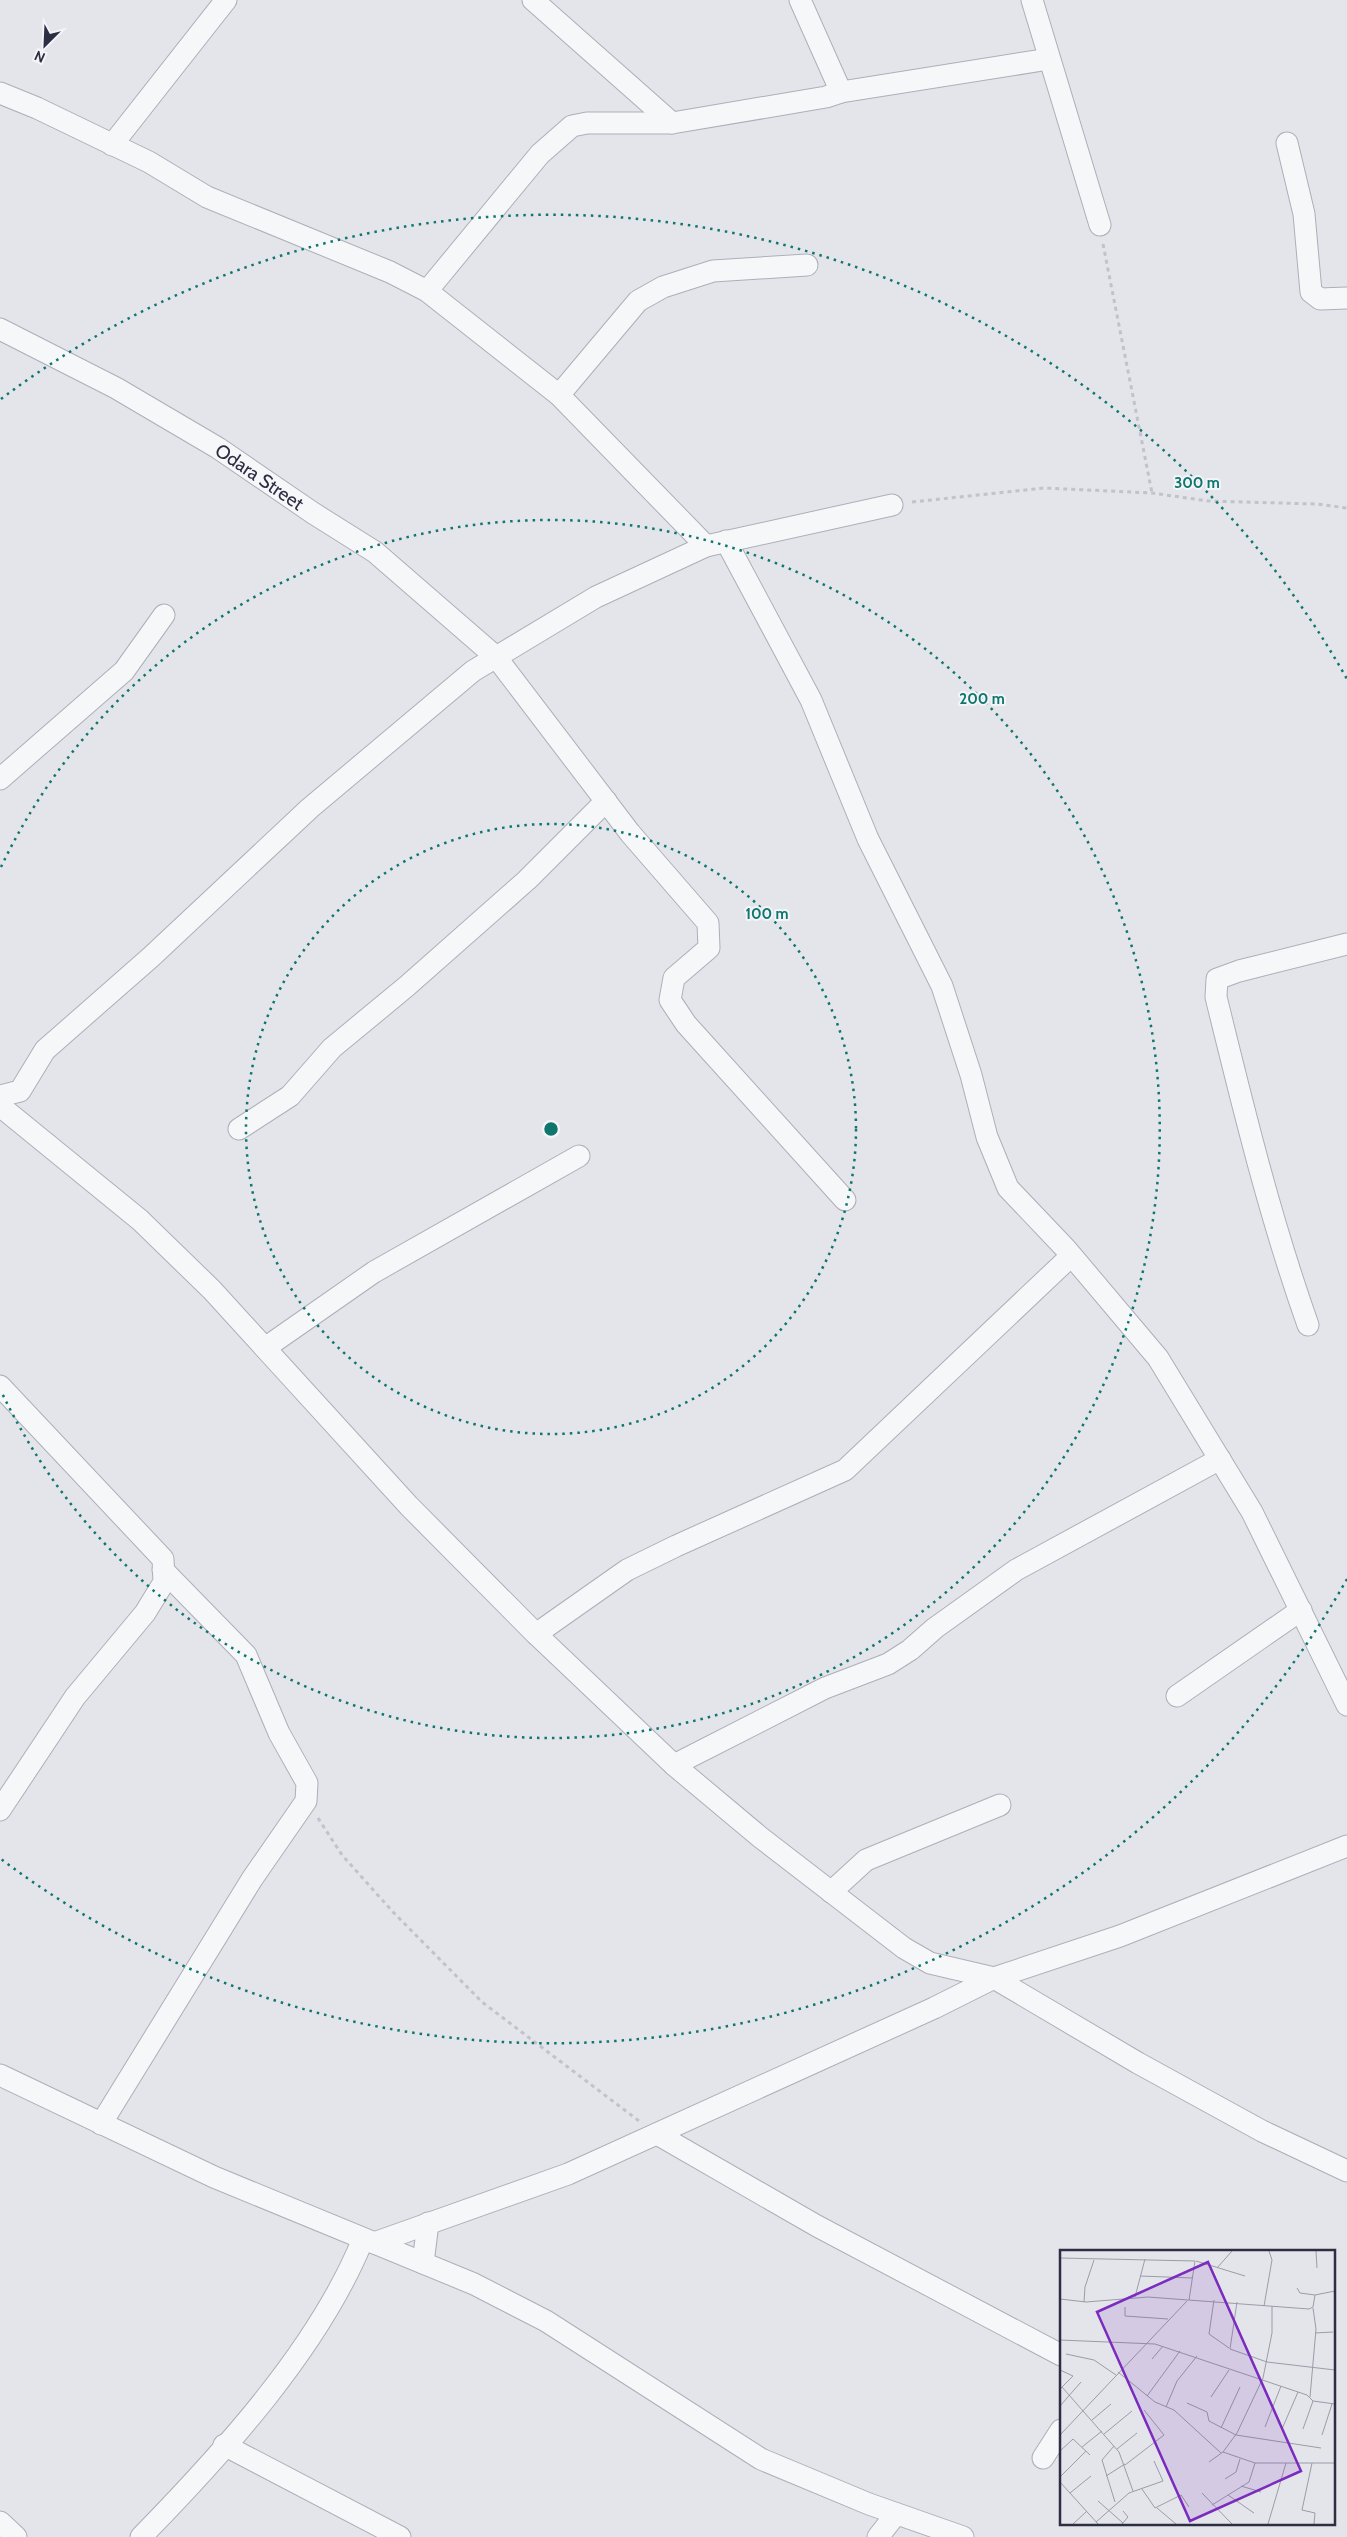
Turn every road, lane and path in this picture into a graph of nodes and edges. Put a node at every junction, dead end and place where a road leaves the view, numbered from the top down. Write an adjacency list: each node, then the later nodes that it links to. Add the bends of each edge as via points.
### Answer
1 (226, 0): 10 (street)
2 (533, 0): 8 (street)
3 (800, 0): 6 (street)
4 (1032, 0): 5 (street)
5 (1049, 59): 6 (street); 11 (street)
6 (842, 92): 8 (street)
7 (0, 93): 10 (street)
8 (672, 123): 13 (street, via 587,123 572,126 540,154)
9 (1287, 144): 14 (street, via 1304,214 1311,292 1320,299)
10 (112, 146): 13 (street, via 149,162 207,197 390,272)
11 (1100, 225): 17 (path)
12 (807, 265): 16 (street, via 712,272 663,287 638,301)
13 (427, 291): 16 (street)
14 (1347, 298)
15 (0, 329): 23 (street, Odara Street, via 116,388 218,448 375,552)
16 (560, 395): 21 (street)
17 (1152, 493): 18 (path, via 1044,488); 19 (path, via 1208,501)
18 (892, 505): 20 (street)
19 (1347, 508)
20 (726, 541): 21 (street); 32 (street, via 811,700 868,839 942,986 987,1137 1008,1188)
21 (706, 546): 23 (street, via 596,597)
22 (164, 615): 24 (street, via 124,671)
23 (496, 657): 25 (street, Odara Street); 27 (street, via 473,672 310,808 45,1050 20,1091)
24 (0, 779)
25 (606, 801): 29 (street, via 527,880 408,986 332,1048 290,1096); 31 (street, Odara Street, via 708,923 709,948 674,978 670,1000 686,1024)
26 (1347, 944): 33 (street, via 1217,979 1216,997 1282,1246)
27 (0, 1096)
28 (0, 1106): 34 (street, via 140,1220 212,1290)
29 (239, 1129)
30 (579, 1156): 34 (street, via 374,1272)
31 (845, 1200)
32 (1071, 1256): 36 (street, via 1158,1358); 39 (street, via 845,1470 628,1570)
33 (1308, 1325)
34 (265, 1348): 39 (street, via 409,1506)
35 (0, 1386): 37 (street, via 163,1558)
36 (1220, 1459): 38 (street, via 1252,1512); 42 (street, via 1016,1570 888,1664 825,1688)
37 (163, 1570): 43 (street, via 246,1655 279,1733 307,1783); 45 (street, via 164,1582 145,1613 75,1698)
38 (1301, 1610): 40 (street); 41 (street)
39 (536, 1634): 42 (street)
40 (1177, 1696)
41 (1347, 1705)
42 (674, 1765): 47 (street, via 713,1800)
43 (306, 1801): 50 (street, via 252,1879); 51 (path, via 342,1854 393,1912 482,2002)
44 (1000, 1805): 47 (street, via 866,1860)
45 (0, 1810)
46 (1347, 1846): 48 (street, via 1120,1936)
47 (831, 1892): 48 (street, via 904,1948 930,1963)
48 (994, 1978): 51 (street); 52 (street, via 1262,2131)
49 (0, 2075): 50 (street)
50 (101, 2124): 54 (street, via 214,2177)
51 (657, 2134): 53 (street, via 568,2174); 56 (street, via 817,2226)
52 (1347, 2171)
53 (428, 2223): 54 (street); 55 (street)
54 (368, 2241): 55 (street); 58 (street, via 312,2332 260,2404)
55 (423, 2263): 60 (street, via 474,2284 546,2321 761,2459)
56 (1060, 2354)
57 (1060, 2432): 59 (street)
58 (224, 2445): 63 (street); 64 (street)
59 (1043, 2458)
60 (896, 2514): 65 (street); 66 (street)
61 (0, 2522): 62 (street)
62 (16, 2537)
63 (141, 2537)
64 (400, 2537)
65 (878, 2537)
66 (963, 2537)

